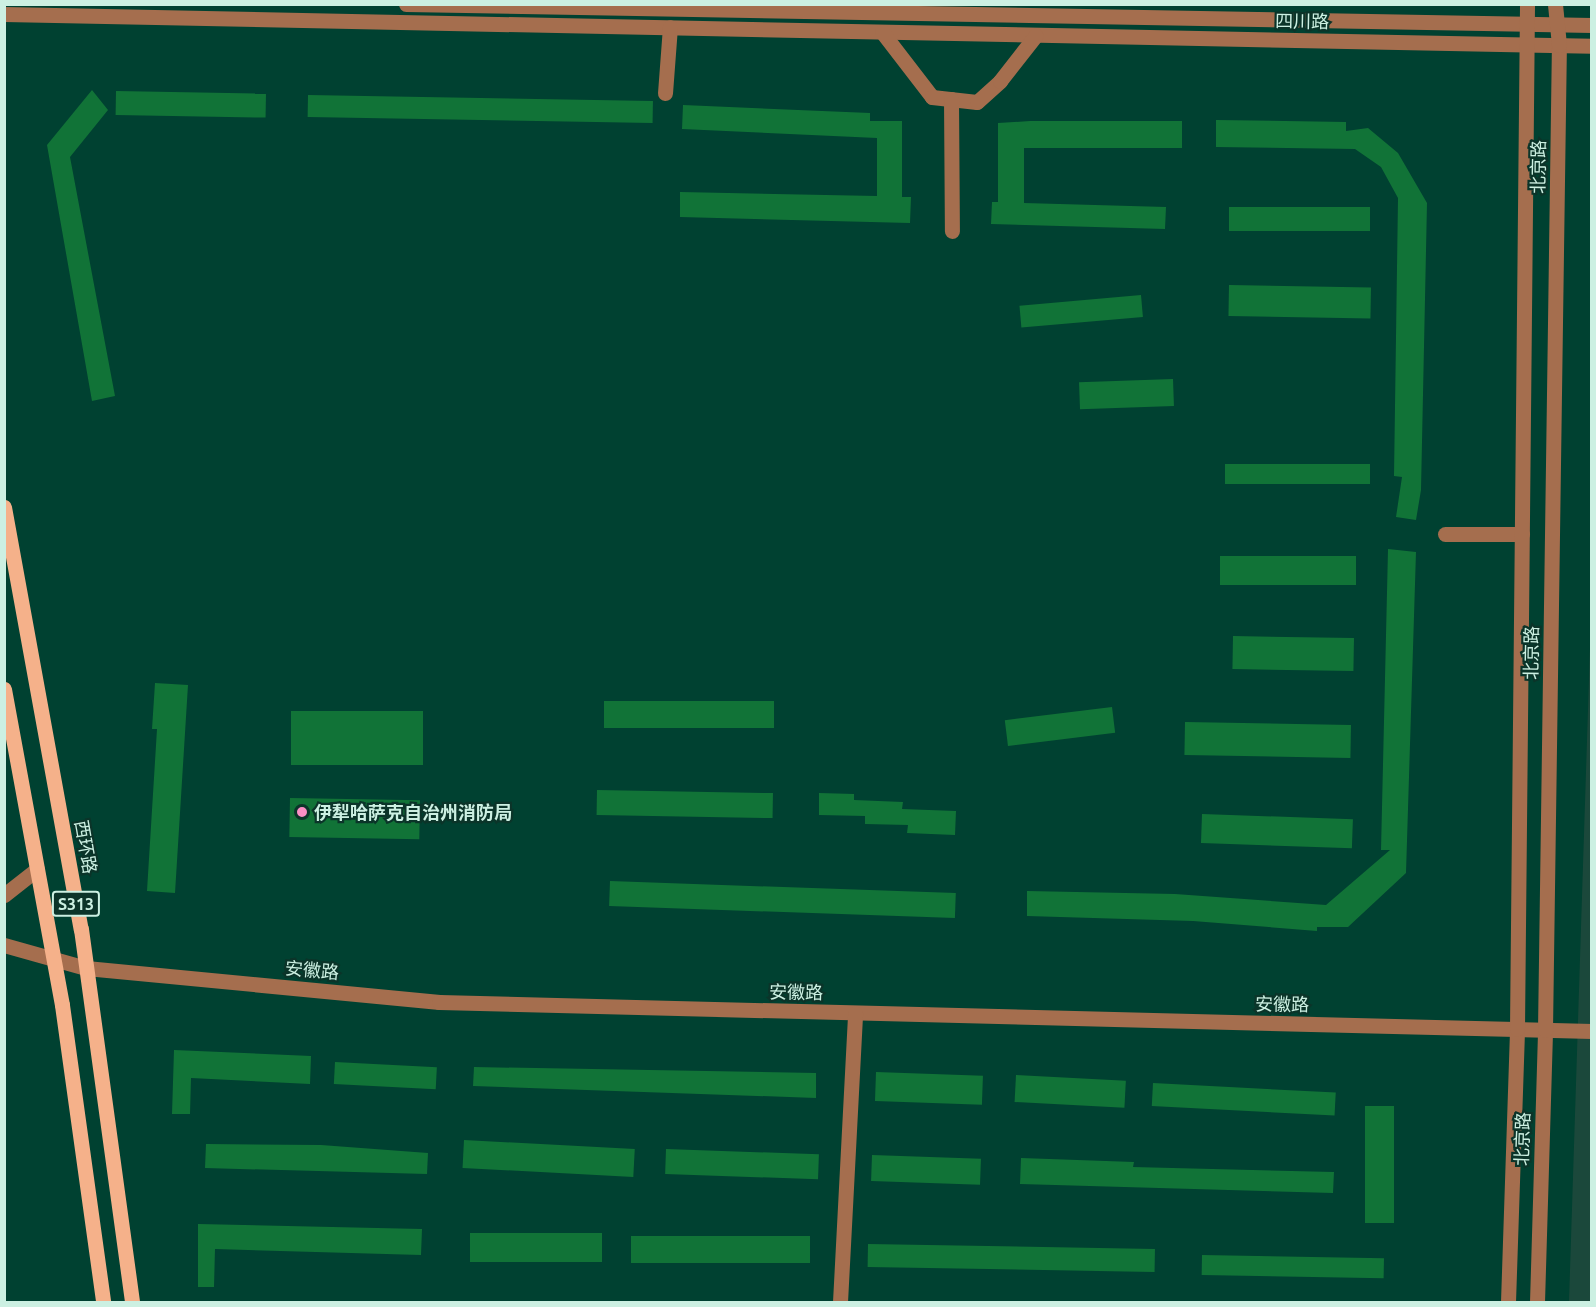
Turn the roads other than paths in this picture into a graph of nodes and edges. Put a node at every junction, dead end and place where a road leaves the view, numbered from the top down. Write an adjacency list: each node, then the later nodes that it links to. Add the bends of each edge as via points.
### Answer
1 (406, 4): 5 (street, 四川路)
2 (1527, 4): 5 (street, 北京路)
3 (1555, 4): 6 (street, 北京路)
4 (4, 14): 8 (street, 四川路)
5 (1526, 23): 6 (street, 四川路); 12 (street, 北京路)
6 (1554, 24): 7 (street, 四川路); 11 (street, 北京路)
7 (1592, 25)
8 (670, 27): 9 (street, 四川路); 14 (street)
9 (882, 32): 10 (street, 四川路); 15 (street, via 932,97)
10 (1036, 35): 12 (street, 四川路); 15 (street, via 1000,81 976,102)
11 (1559, 45): 12 (street, 四川路); 13 (street, 四川路); 28 (street, 北京路)
12 (1528, 46): 19 (street, 北京路)
13 (1592, 46)
14 (665, 93)
15 (951, 99): 16 (street)
16 (952, 231)
17 (4, 507): 25 (main road, 西环路 / S313)
18 (1445, 534): 19 (street)
19 (1522, 534): 27 (street, 北京路)
20 (4, 689): 21 (main road, S313)
21 (37, 869): 22 (street); 24 (main road, S313)
22 (4, 895)
23 (4, 945): 24 (street, 安徽路)
24 (54, 958): 25 (street, 安徽路); 30 (main road, S313)
25 (86, 968): 26 (street, 安徽路, via 439,1002); 31 (main road, 西环路 / S313)
26 (855, 1013): 27 (street, 安徽路); 32 (street)
27 (1517, 1029): 28 (street, 安徽路); 33 (street, 北京路)
28 (1545, 1030): 29 (street, 安徽路); 34 (street, 北京路)
29 (1592, 1031)
30 (103, 1302)
31 (132, 1302)
32 (840, 1302)
33 (1508, 1302)
34 (1537, 1302)

